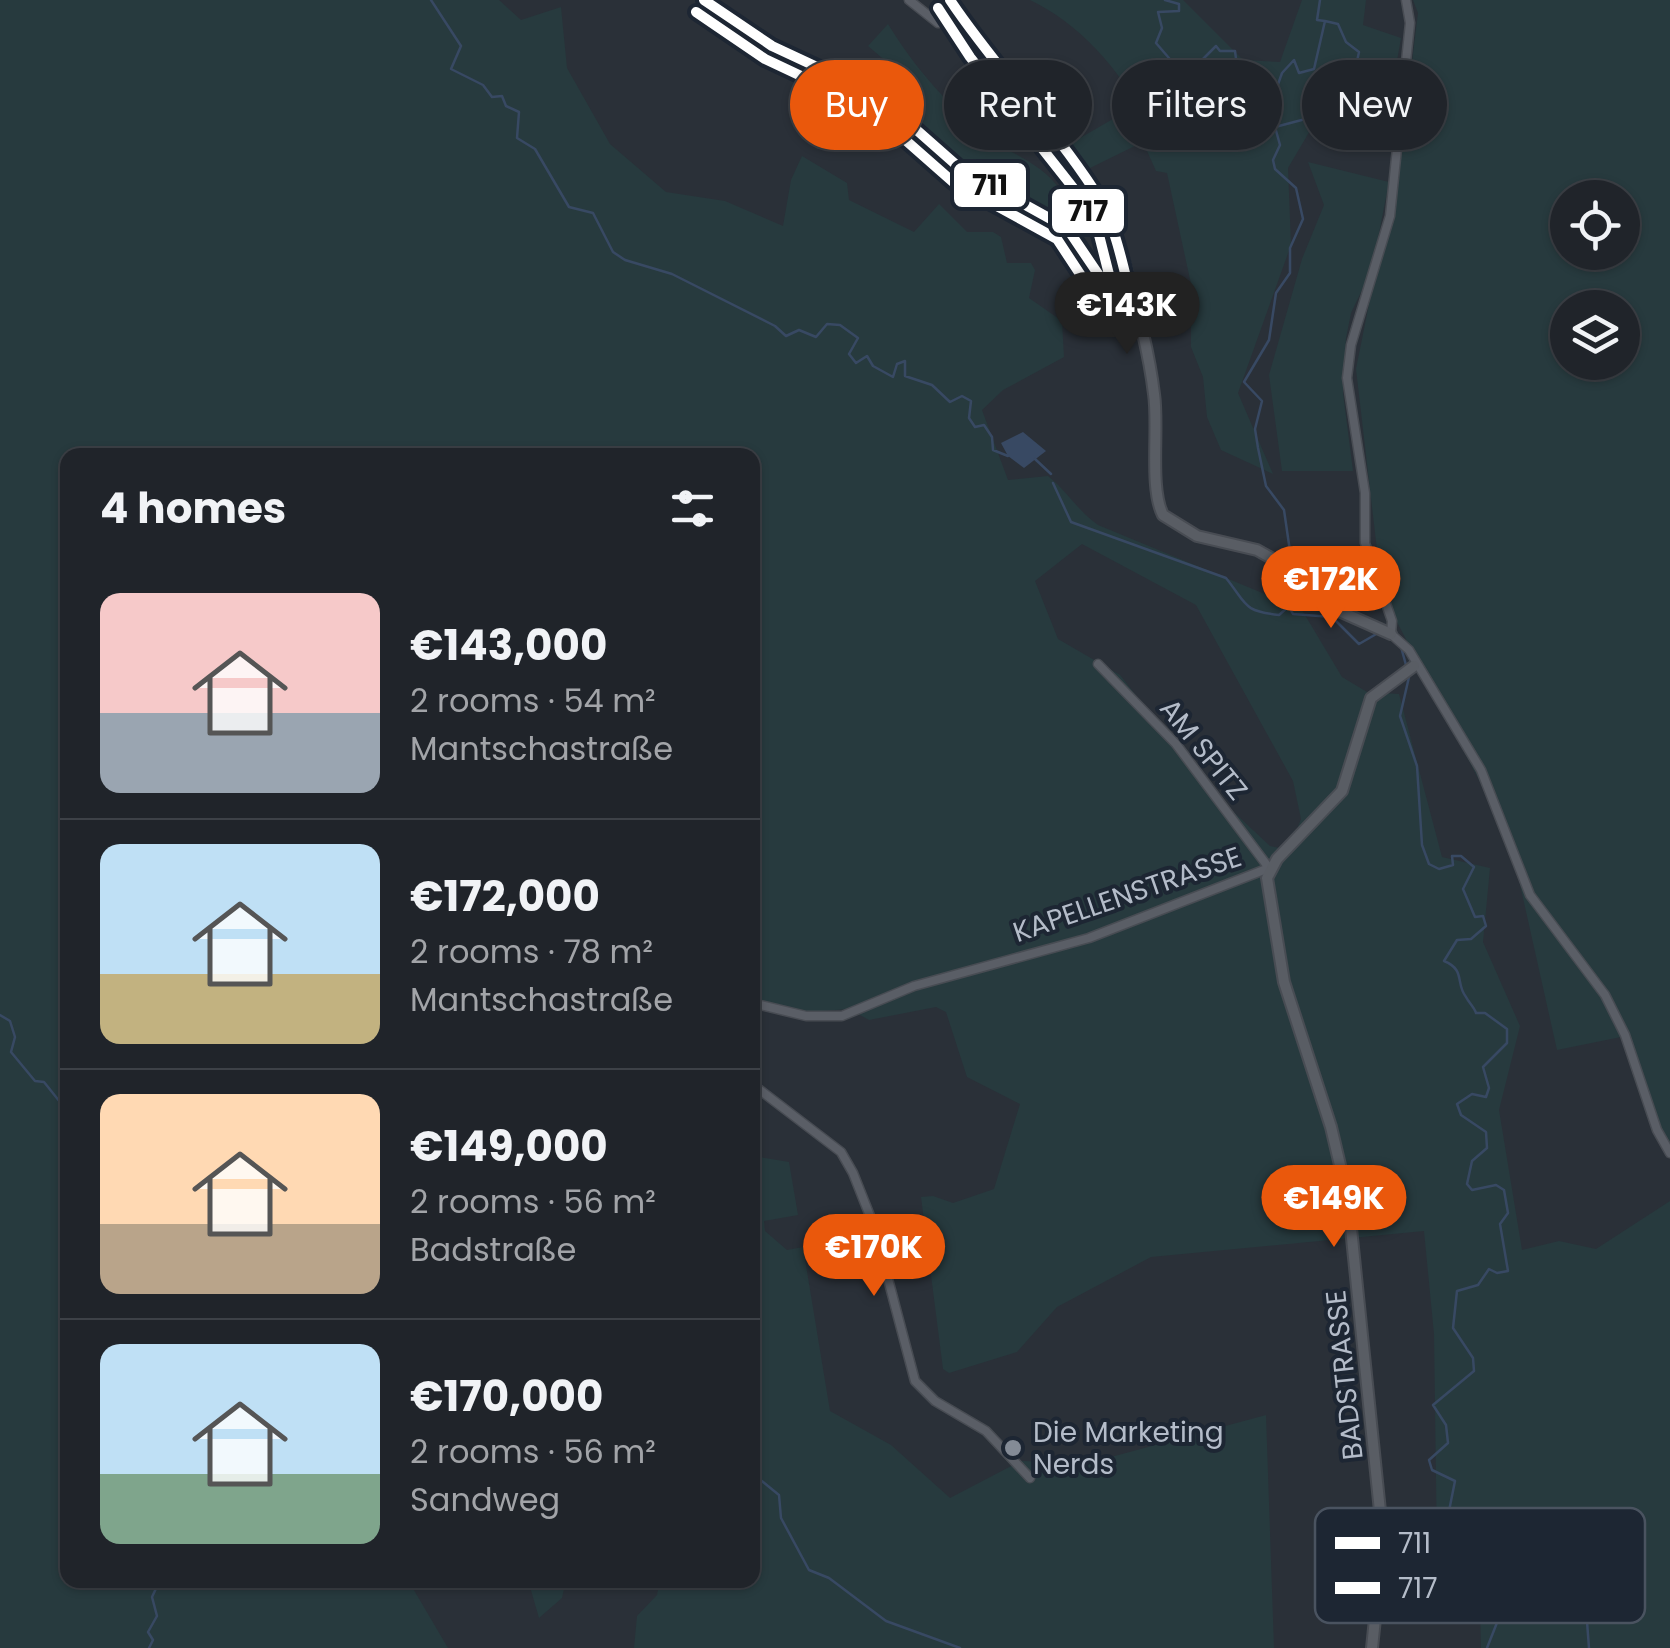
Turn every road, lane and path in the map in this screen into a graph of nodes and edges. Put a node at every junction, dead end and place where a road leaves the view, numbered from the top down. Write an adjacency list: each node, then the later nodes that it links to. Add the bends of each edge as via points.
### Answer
1 (704, 0): 6 (street, via 772,46 877,96 977,180 1067,228 1115,299)
2 (910, 0): 5 (street, via 938,24)
3 (950, 0): 5 (street)
4 (1406, 0): 7 (street, via 1410,23 1390,216 1347,378 1365,544)
5 (958, 12): 6 (street, via 1101,200)
6 (1133, 306): 7 (street, via 1154,391 1163,515 1197,536 1256,550 1313,601)
7 (1391, 634): 9 (street)
8 (1098, 664): 10 (street, AM SPITZ, via 1176,744)
9 (1414, 666): 10 (street, KAPELLENSTRASSE, via 1371,698 1342,792); 13 (street, via 1481,770 1530,896 1605,995)
10 (1269, 868): 11 (street, KAPELLENSTRASSE, via 1089,938 914,986 842,1016); 15 (street, BADSTRASSE, via 1284,982 1348,1199)
11 (760, 1005)
12 (760, 1090): 14 (street, via 841,1152 853,1174 874,1226 915,1382 986,1431)
13 (1670, 1152)
14 (1030, 1478)
15 (1378, 1508)
16 (1374, 1623): 17 (street, BADSTRASSE)
17 (1372, 1648)

